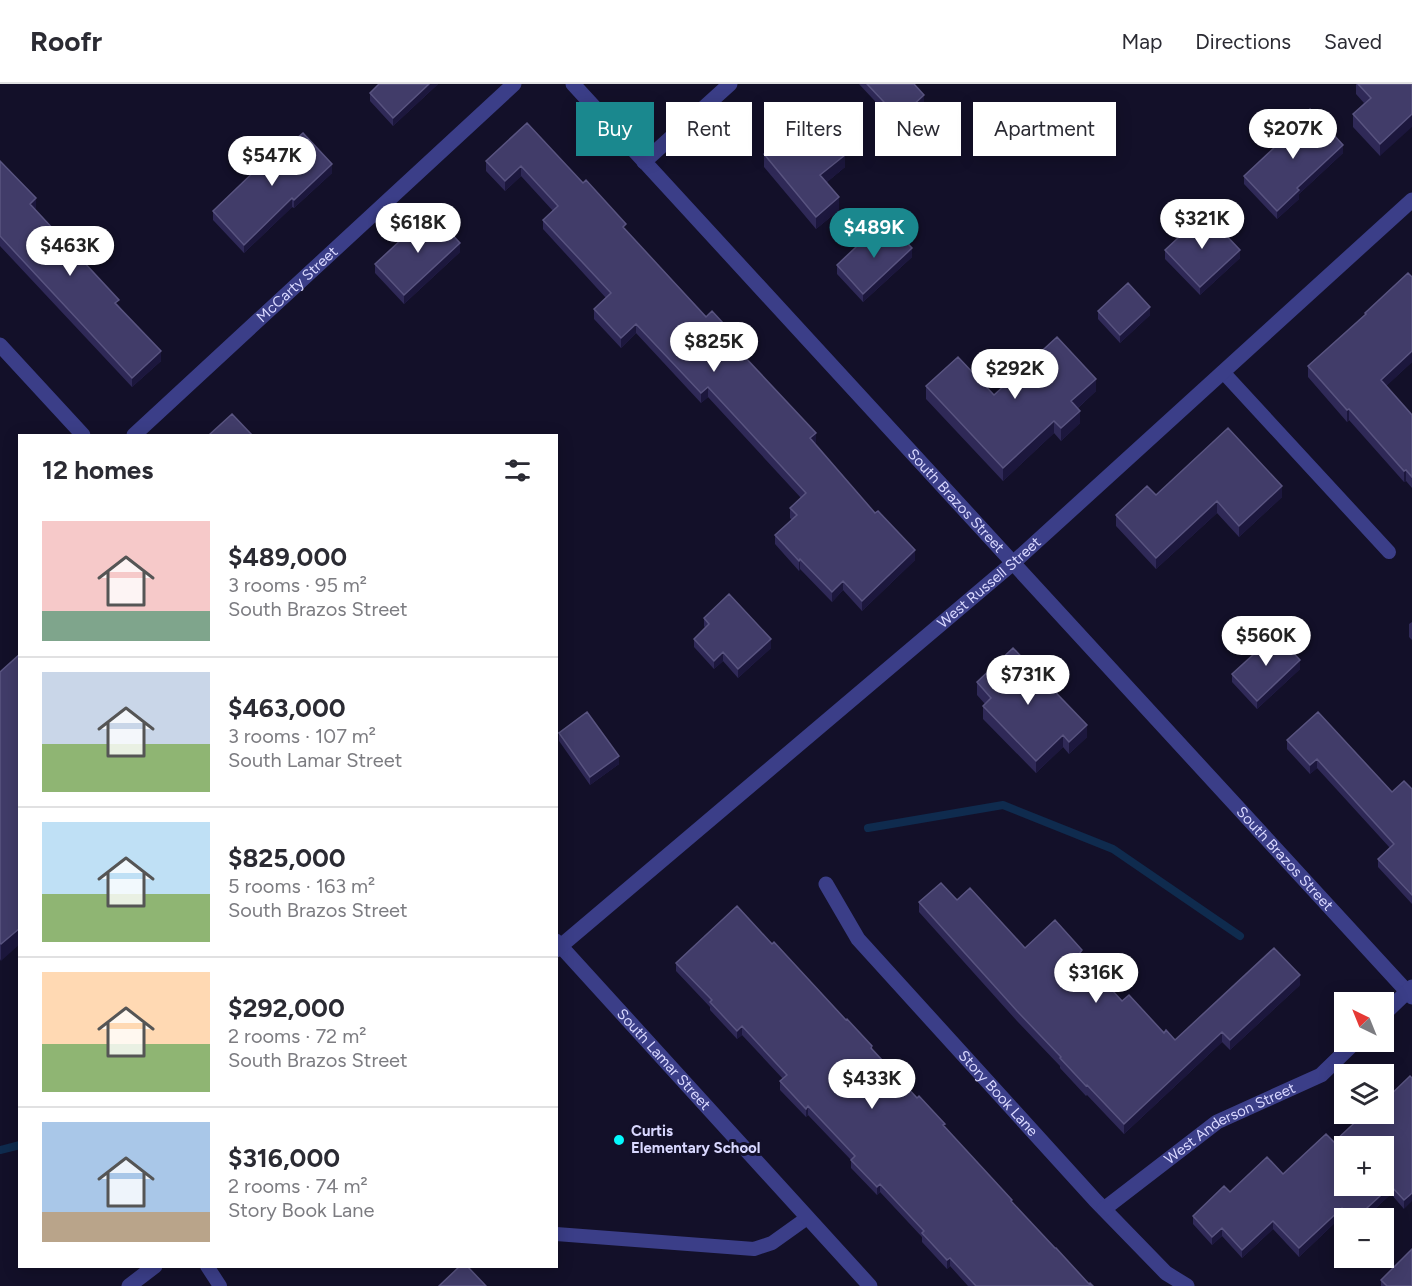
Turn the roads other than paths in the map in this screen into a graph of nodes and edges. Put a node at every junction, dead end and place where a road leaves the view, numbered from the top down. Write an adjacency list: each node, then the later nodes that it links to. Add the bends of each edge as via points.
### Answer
1 (514, 84): 9 (street, McCarty Street)
2 (573, 84): 4 (street, South Brazos Street)
3 (730, 84): 4 (street)
4 (644, 162): 11 (street, South Brazos Street)
5 (1412, 200): 7 (street, West Russell Street)
6 (0, 345): 8 (street)
7 (1223, 372): 10 (lane); 11 (street, West Russell Street)
8 (82, 434)
9 (135, 434)
10 (1389, 552)
11 (1013, 563): 13 (street, West Russell Street); 14 (street, South Brazos Street)
12 (826, 884): 17 (street, Story Book Lane, via 858,939)
13 (558, 946): 18 (street, South Lamar Street)
14 (1410, 992): 15 (street)
15 (1394, 1006)
16 (1345, 1052): 17 (street, West Anderson Street, via 1321,1075 1217,1122)
17 (1104, 1209): 25 (street, Story Book Lane, via 1167,1273)
18 (807, 1218): 19 (lane, via 772,1243 754,1249); 24 (street, South Lamar Street)
19 (558, 1234)
20 (152, 1268): 22 (street)
21 (208, 1268): 23 (lane)
22 (129, 1286)
23 (219, 1286)
24 (870, 1286)
25 (1187, 1286)

